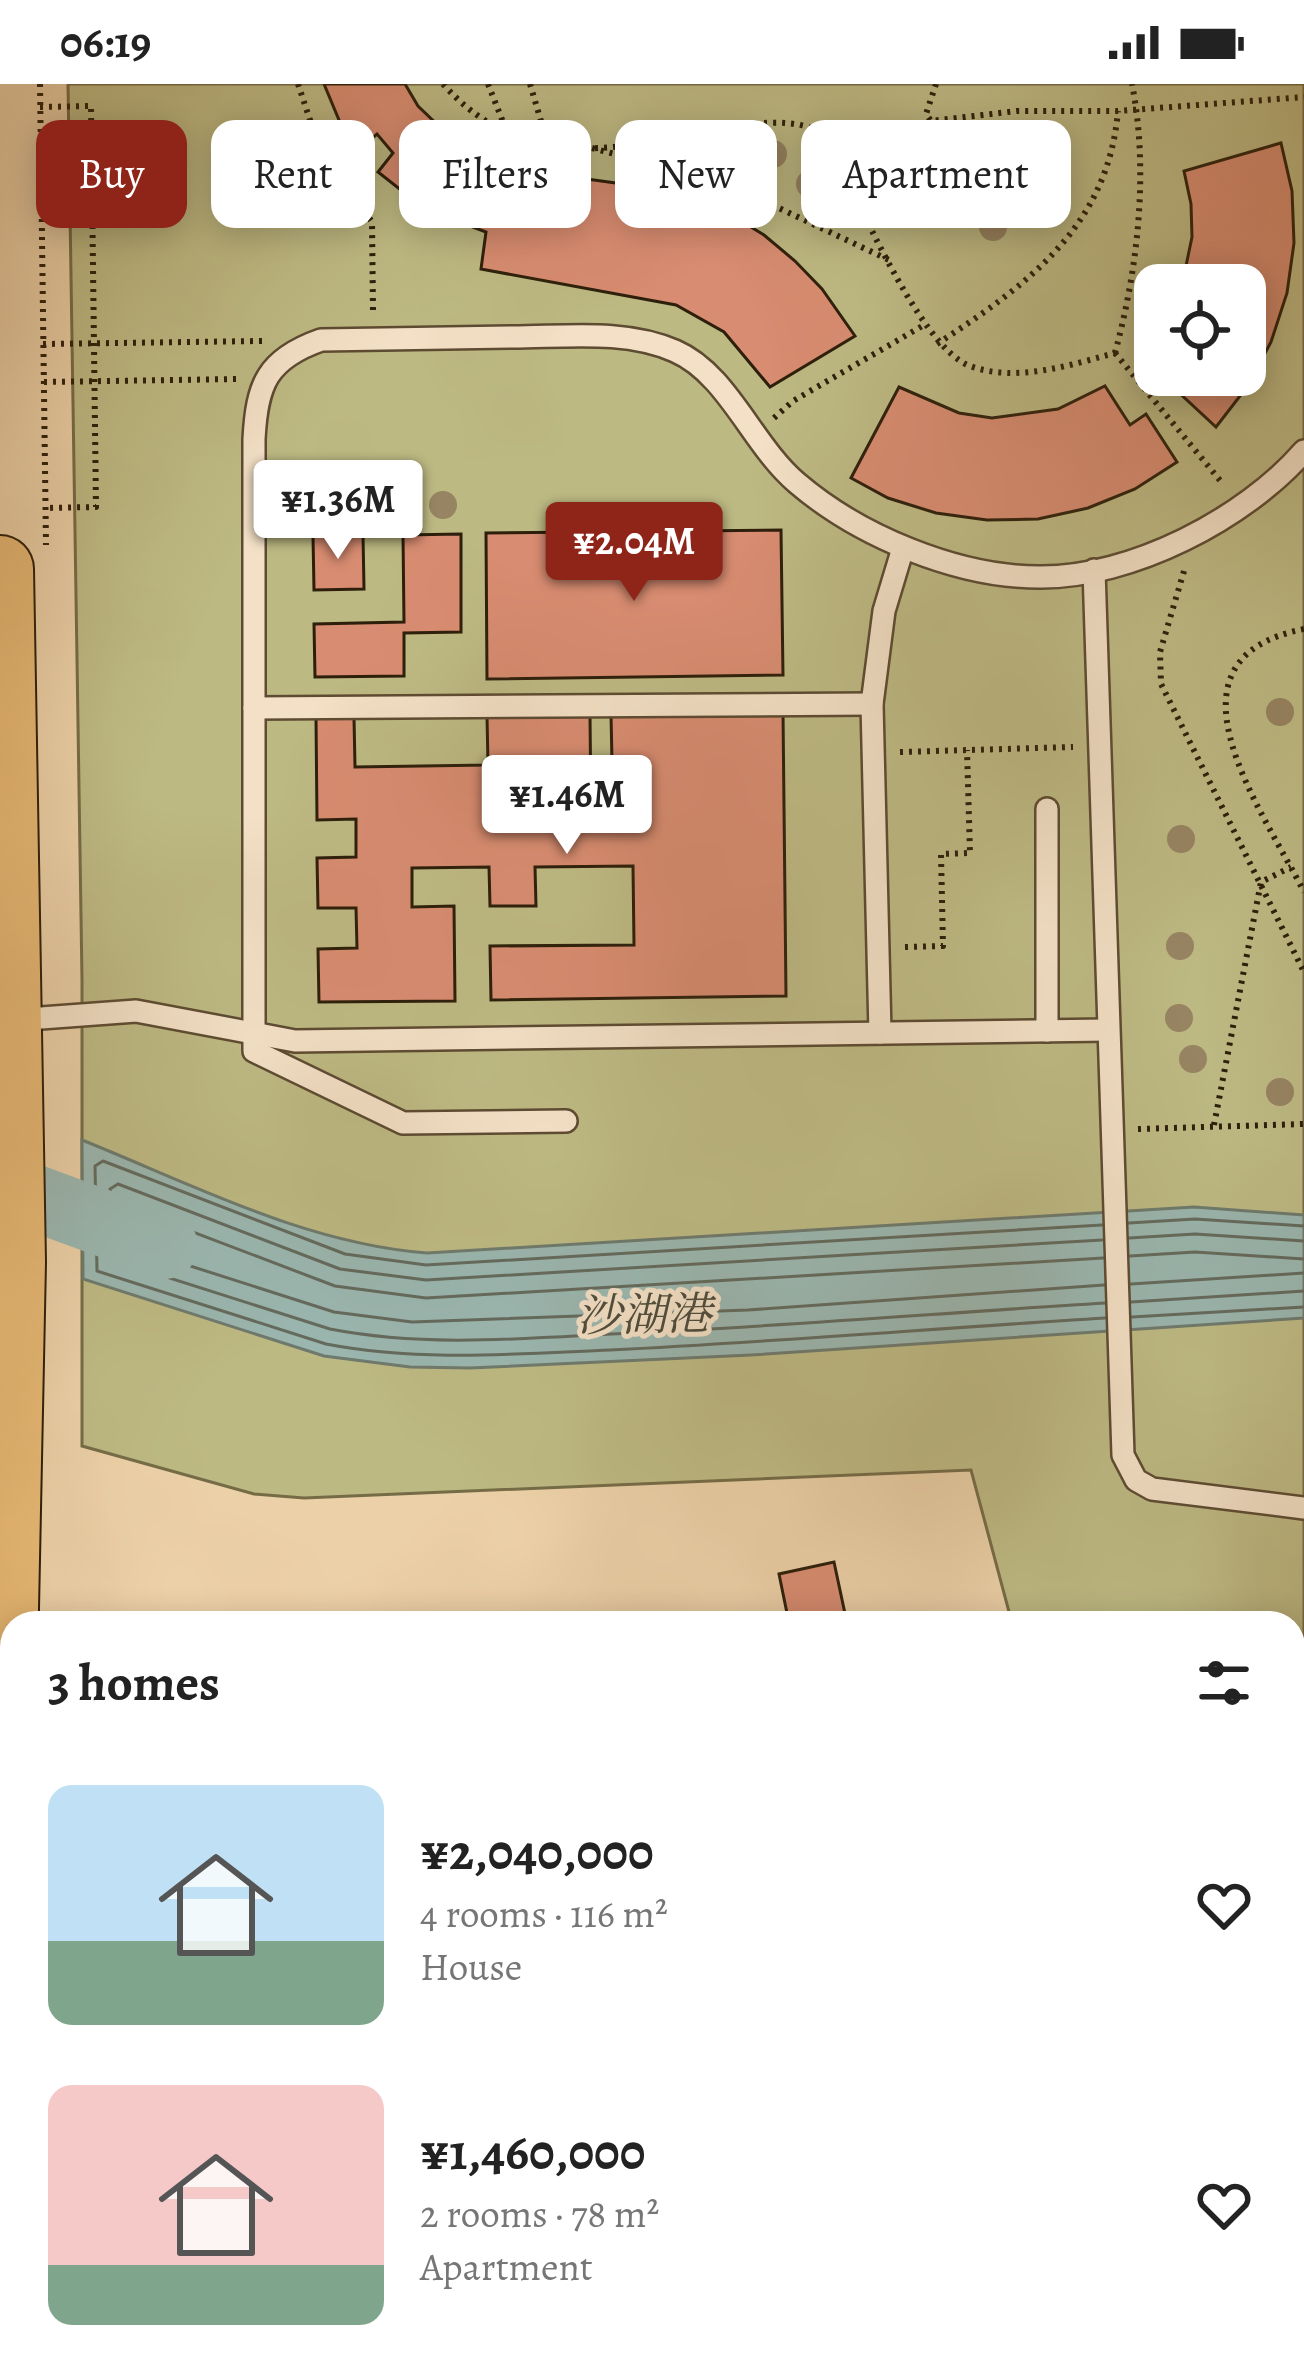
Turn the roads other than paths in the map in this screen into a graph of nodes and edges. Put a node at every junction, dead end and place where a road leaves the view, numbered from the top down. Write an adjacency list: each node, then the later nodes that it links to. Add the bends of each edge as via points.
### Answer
1 (1304, 451): 4 (lane, via 1242,507)
2 (903, 548): 4 (lane, via 1035,578); 5 (lane, via 884,611); 6 (lane, via 796,483 709,373 659,345 599,336 321,340 289,354 264,379 254,439)
3 (0, 569): 12 (main road)
4 (1094, 570): 8 (lane)
5 (872, 704): 6 (lane); 10 (lane)
6 (254, 708): 11 (lane)
7 (1047, 809): 9 (lane)
8 (1108, 1030): 9 (lane); 14 (lane, via 1123,1455 1136,1480 1152,1489)
9 (1048, 1031): 10 (lane)
10 (880, 1033): 11 (lane, via 310,1041)
11 (254, 1034): 12 (lane, via 136,1011); 13 (lane, via 254,1051 404,1123)
12 (8, 1047): 15 (main road)
13 (566, 1121)
14 (1304, 1508)
15 (5, 1611)
16 (0, 2218): 17 (main road)
17 (0, 2240)

